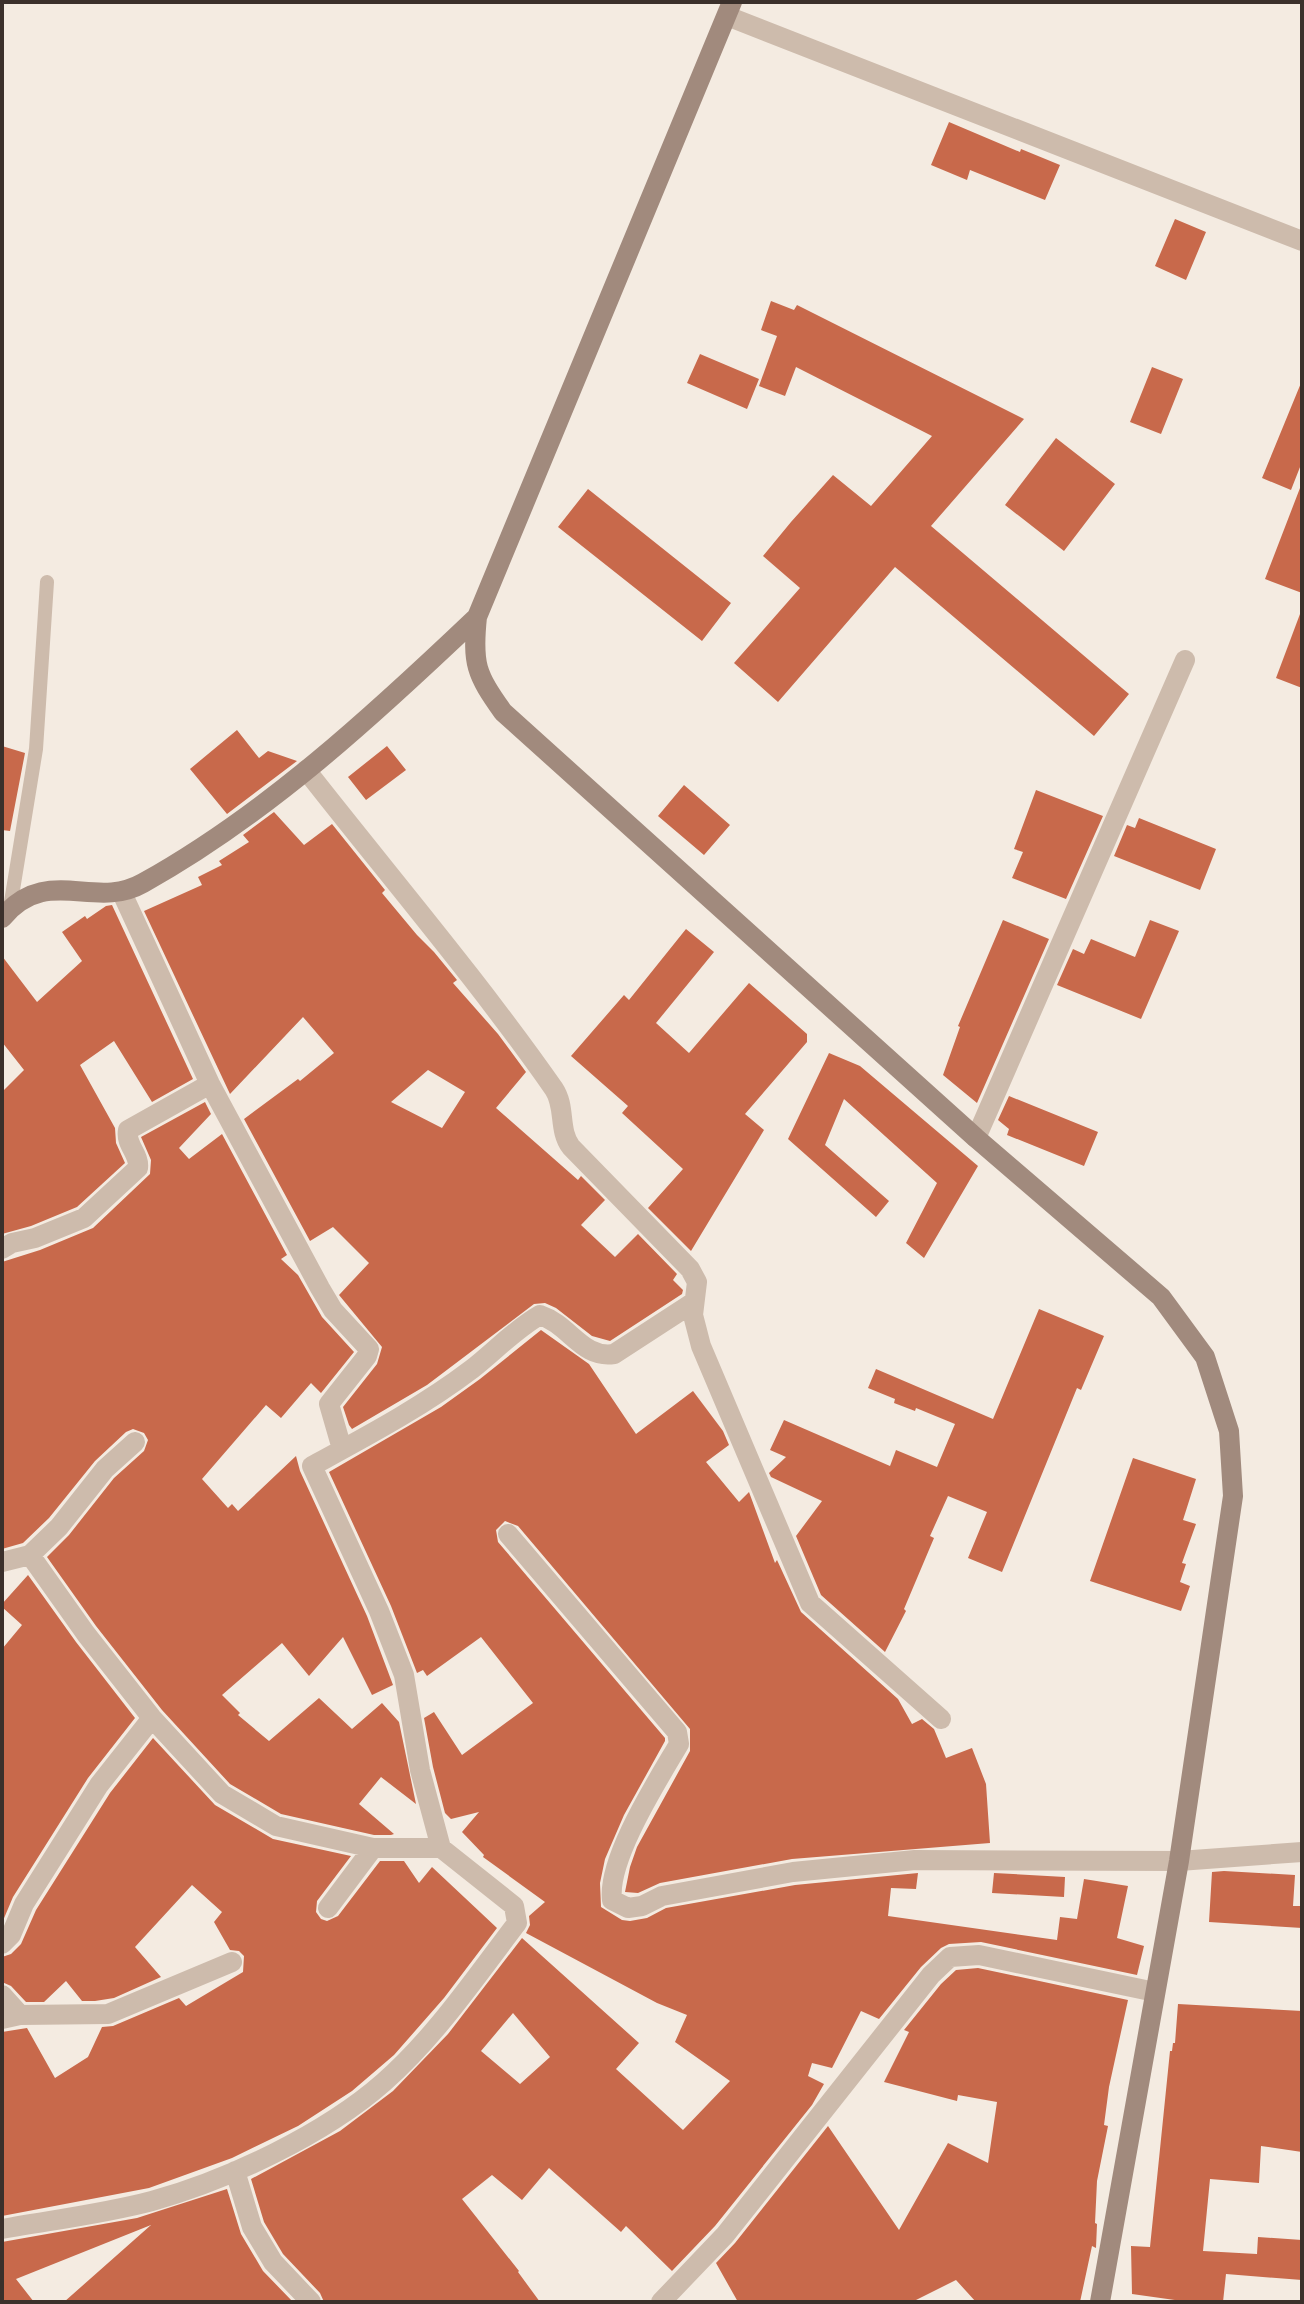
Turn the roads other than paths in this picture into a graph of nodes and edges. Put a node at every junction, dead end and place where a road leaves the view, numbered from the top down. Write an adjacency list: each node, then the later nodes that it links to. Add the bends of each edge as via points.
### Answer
1 (730, 9): 2 (street); 4 (street)
2 (1302, 241)
3 (47, 582): 8 (lane, via 36,749)
4 (477, 617): 6 (street); 10 (street, via 473,652 482,681 503,712)
5 (1185, 660): 10 (street)
6 (306, 770): 7 (street, via 212,840); 12 (street, via 559,1096 571,1147 690,1269 697,1282)
7 (122, 893): 8 (street, via 51,890 28,896); 9 (street)
8 (6, 913)
9 (210, 1084): 11 (street, via 128,1130 138,1168 84,1218); 14 (street, via 333,1310 369,1349 329,1404)
10 (976, 1138): 23 (street, via 1161,1297 1205,1357 1229,1431 1233,1496)
11 (2, 1249)
12 (694, 1302): 14 (street, via 614,1354 602,1356 555,1320 540,1315 473,1368); 19 (street, via 701,1346 810,1603)
13 (135, 1442): 16 (street)
14 (342, 1449): 21 (street, via 312,1466 404,1675 420,1770)
15 (508, 1534): 23 (street, via 678,1737 679,1744 636,1817 610,1886 612,1900 628,1908 662,1896 793,1872 915,1860)
16 (30, 1555): 17 (street); 18 (street)
17 (2, 1562)
18 (152, 1718): 20 (street, via 222,1794 276,1826); 25 (street, via 99,1785)
19 (941, 1719)
20 (373, 1848): 21 (street); 24 (street)
21 (441, 1848): 30 (street, via 514,1906 517,1923 450,2011 383,2083 330,2123)
22 (1302, 1852): 23 (street)
23 (1179, 1861): 27 (street)
24 (328, 1908)
25 (2, 1944)
26 (232, 1962): 29 (street, via 108,2014)
27 (1155, 1992): 33 (street, via 979,1955 950,1957 725,2235); 34 (street)
28 (2, 1995): 29 (street)
29 (11, 2017)
30 (235, 2171): 31 (street, via 150,2201); 32 (street, via 252,2227 273,2262)
31 (2, 2229)
32 (311, 2302)
33 (661, 2302)
34 (1100, 2302)

